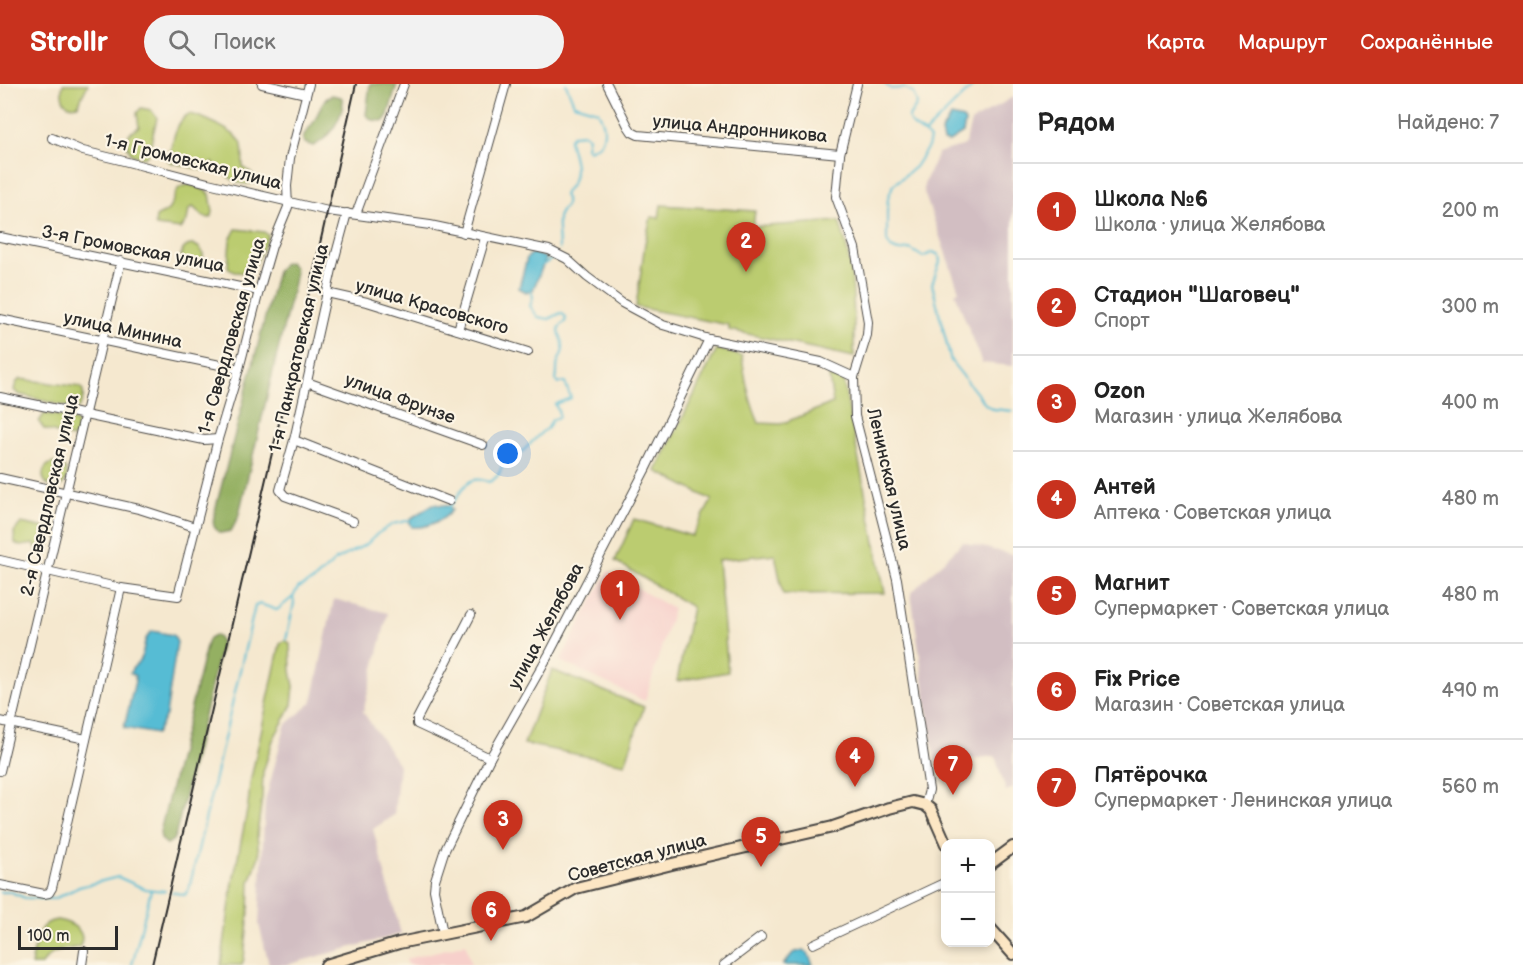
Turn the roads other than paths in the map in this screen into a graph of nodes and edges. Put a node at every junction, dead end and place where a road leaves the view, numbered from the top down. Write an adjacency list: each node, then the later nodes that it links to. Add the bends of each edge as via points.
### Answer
1 (262, 84): 7 (street)
2 (309, 84): 7 (street, 1-я Свердловская улица)
3 (404, 84): 12 (street)
4 (506, 84): 13 (street)
5 (607, 84): 9 (street, улица Андронникова, via 628,126 638,135)
6 (857, 84): 9 (street, Ленинская улица)
7 (306, 94): 10 (street, 1-я Свердловская улица, via 290,158)
8 (52, 138): 10 (street, 1-я Громовская улица, via 83,151)
9 (840, 154): 25 (street, Ленинская улица, via 836,197 855,248 868,322)
10 (287, 200): 11 (street, 1-я Громовская улица); 17 (street, 1-я Свердловская улица, via 288,207)
11 (347, 213): 12 (street, 1-я Громовская улица); 18 (street, 1-я Панкратовская улица)
12 (356, 214): 13 (street, 1-я Громовская улица)
13 (464, 233): 15 (street, 1-я Громовская улица)
14 (0, 237): 16 (street, 3-я Громовская улица)
15 (485, 238): 20 (street); 21 (street, 1-я Громовская улица, via 549,250 645,316)
16 (121, 261): 17 (street, 3-я Громовская улица); 22 (street, 2-я Свердловская улица)
17 (259, 291): 24 (street, 1-я Свердловская улица)
18 (327, 293): 20 (street, улица Красовского); 26 (street, 1-я Панкратовская улица)
19 (0, 319): 22 (street, улица Минина)
20 (458, 330): 23 (street, улица Красовского)
21 (709, 339): 25 (street, 1-я Громовская улица, via 821,362); 44 (street, улица Желябова, via 628,504)
22 (102, 341): 24 (street, улица Минина); 28 (street, 2-я Свердловская улица)
23 (528, 352)
24 (239, 369): 29 (street, 1-я Свердловская улица)
25 (854, 377): 46 (street, Ленинская улица, via 855,416 897,579 929,790)
26 (307, 382): 30 (street, 1-я Панкратовская улица); 31 (street, улица Фрунзе)
27 (0, 397): 28 (street)
28 (84, 416): 29 (street, via 204,440); 33 (street, 2-я Свердловская улица)
29 (218, 439): 36 (street, 1-я Свердловская улица)
30 (294, 440): 34 (street); 35 (street, 1-я Панкратовская улица, via 280,490 285,496)
31 (483, 445)
32 (0, 478): 33 (street)
33 (64, 494): 36 (street, via 139,509); 38 (street, 2-я Свердловская улица)
34 (449, 501)
35 (353, 521)
36 (195, 527): 39 (street, 1-я Свердловская улица, via 178,596)
37 (0, 560): 38 (street)
38 (47, 571): 39 (street); 42 (street, 2-я Свердловская улица)
39 (121, 588): 43 (street)
40 (471, 615): 44 (street, via 417,724)
41 (0, 721): 42 (street)
42 (11, 723): 43 (street); 45 (street, 2-я Свердловская улица)
43 (86, 739): 51 (street, via 52,888 45,894)
44 (490, 758): 52 (street, улица Желябова, via 444,852 435,880)
45 (0, 771)
46 (925, 805): 47 (street); 52 (street, Советская улица, via 913,802 832,827 576,888 526,917)
47 (944, 839)
48 (1013, 847): 49 (street)
49 (995, 860)
50 (941, 884): 55 (street)
51 (0, 885)
52 (443, 933): 59 (street, Советская улица)
53 (995, 934): 57 (street)
54 (761, 937): 60 (street)
55 (813, 944)
56 (84, 951): 58 (street)
57 (1013, 954)
58 (82, 965)
59 (326, 965)
60 (724, 965)

